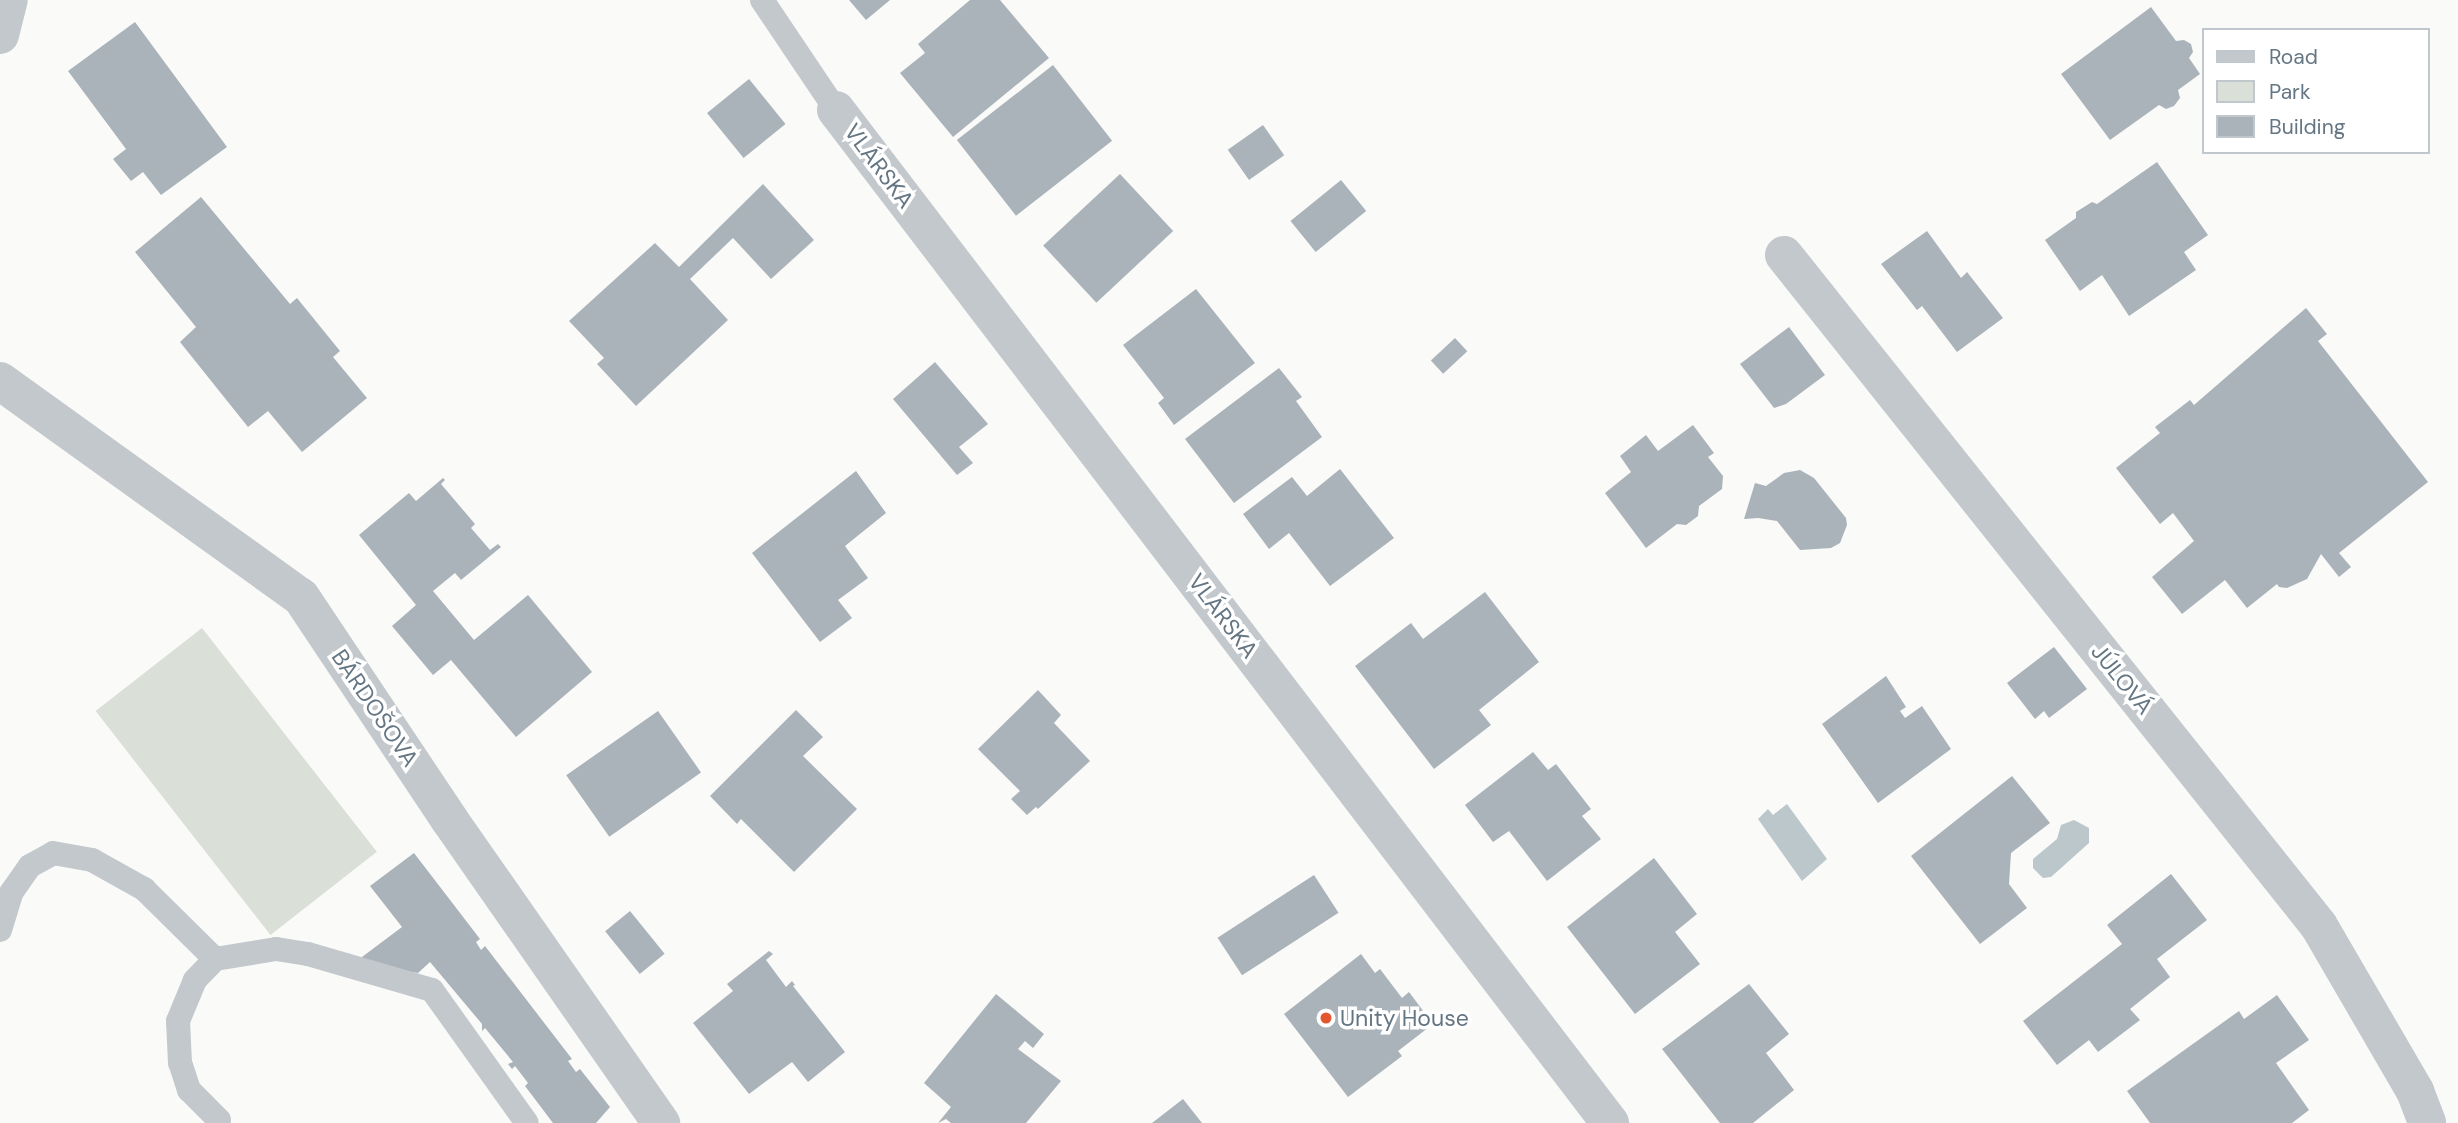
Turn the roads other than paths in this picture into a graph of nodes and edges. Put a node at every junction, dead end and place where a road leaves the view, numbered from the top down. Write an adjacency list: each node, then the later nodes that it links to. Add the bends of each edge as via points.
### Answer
1 (9, 0): 3 (street)
2 (762, 0): 4 (lane)
3 (0, 35)
4 (836, 110): 12 (street, VLÁRSKA)
5 (1784, 256): 13 (street, JÚLOVÁ, via 2319,926 2415,1091)
6 (0, 381): 11 (street, BÁRDOŠOVA, via 301,597)
7 (0, 930): 8 (lane, via 11,893 30,866 53,853 92,860 144,889)
8 (215, 959): 9 (lane, via 195,980 178,1021 180,1063 189,1090); 10 (lane, via 276,949 432,990)
9 (219, 1120)
10 (527, 1123)
11 (661, 1123)
12 (1610, 1123)
13 (2427, 1123)

